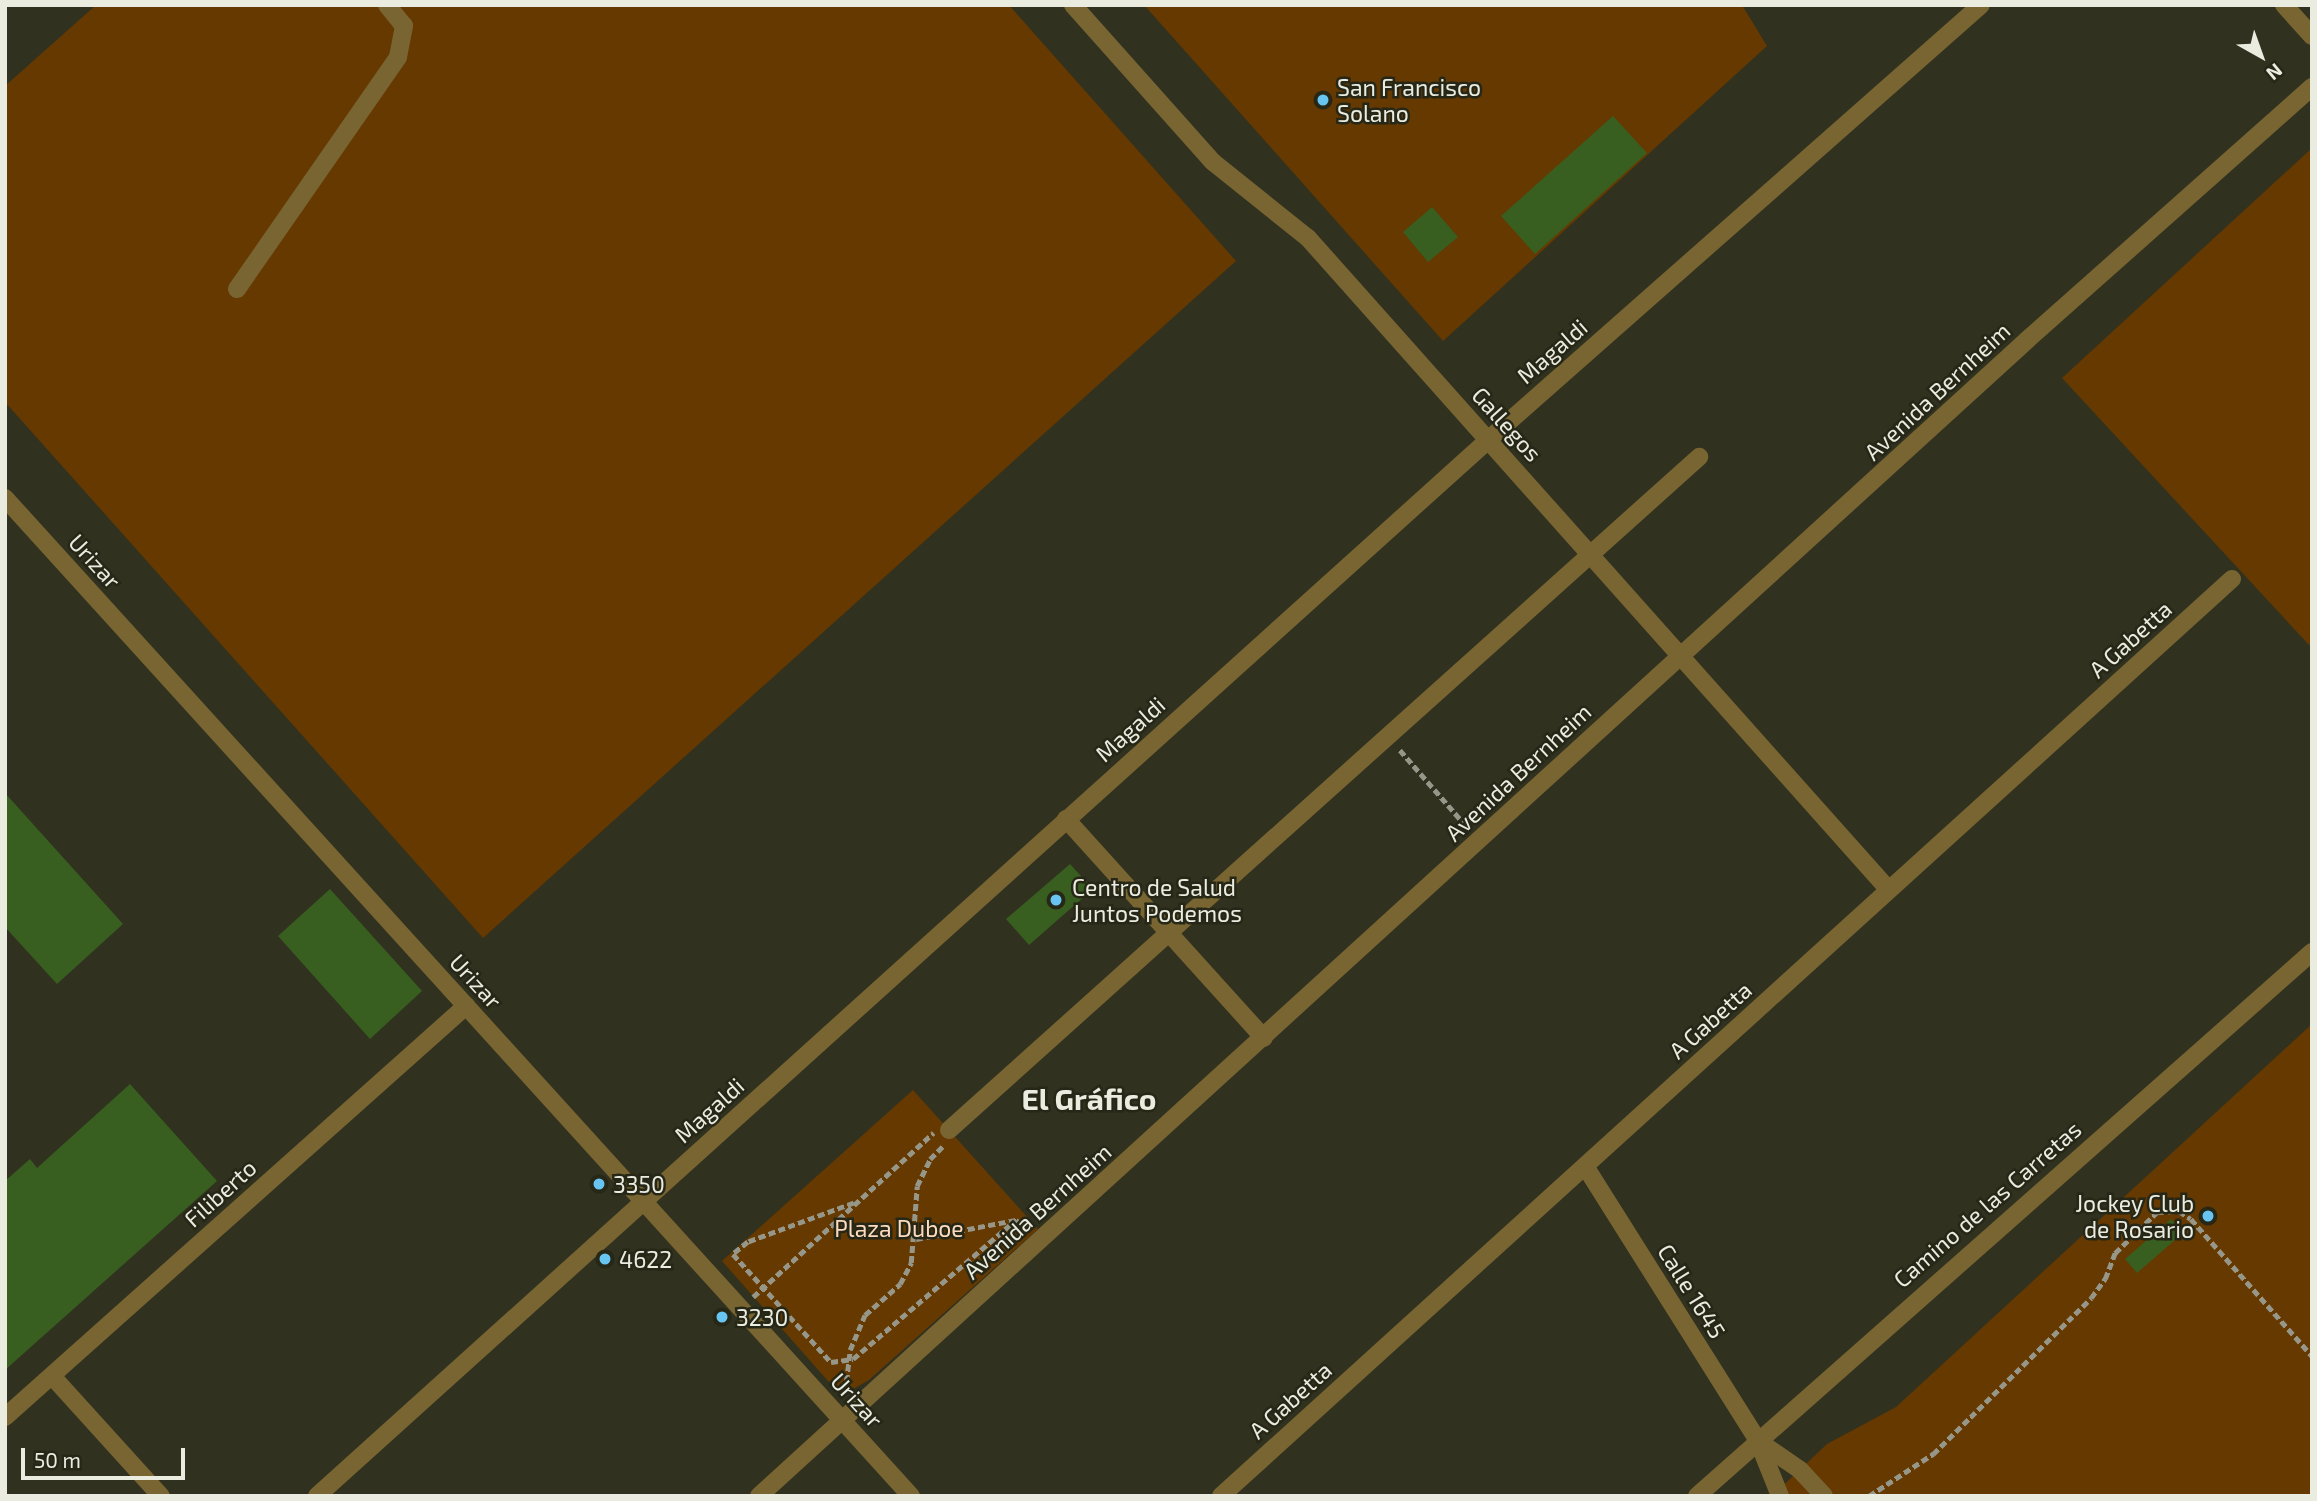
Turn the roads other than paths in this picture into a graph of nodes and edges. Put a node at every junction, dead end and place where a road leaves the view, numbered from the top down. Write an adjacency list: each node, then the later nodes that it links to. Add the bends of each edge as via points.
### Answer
1 (387, 5): 7 (street, via 404,26 398,57)
2 (1073, 5): 8 (street, Gallegos, via 1213,162 1308,238)
3 (1980, 5): 8 (street, Magaldi)
4 (2284, 5): 5 (street)
5 (2312, 36)
6 (2312, 87): 13 (street, Avenida Bernheim)
7 (237, 289)
8 (1488, 440): 11 (street, Gallegos); 14 (street, Magaldi)
9 (1699, 457): 11 (street)
10 (5, 498): 18 (street, Urizar)
11 (1590, 555): 13 (street, Gallegos); 16 (street)
12 (2232, 579): 15 (street, A Gabetta)
13 (1680, 656): 15 (street, Gallegos); 19 (street, Avenida Bernheim)
14 (1066, 819): 16 (street); 22 (street, Magaldi)
15 (1889, 890): 21 (street, A Gabetta)
16 (1170, 933): 19 (street); 20 (street)
17 (2312, 952): 26 (street, Camino de las Carretas)
18 (466, 1006): 22 (street, Urizar); 23 (street, Filiberto)
19 (1264, 1038): 25 (street, Avenida Bernheim)
20 (949, 1130)
21 (1585, 1166): 26 (street, Calle 1645); 31 (street, A Gabetta)
22 (644, 1202): 25 (street, Urizar); 28 (street, Magaldi)
23 (52, 1376): 24 (street, Filiberto); 27 (street)
24 (5, 1417)
25 (843, 1421): 29 (street, Avenida Bernheim); 30 (street, Urizar)
26 (1758, 1441): 32 (street, Camino de las Carretas); 33 (street); 34 (street, via 1800,1470)
27 (161, 1496)
28 (317, 1496)
29 (759, 1496)
30 (911, 1496)
31 (1221, 1496)
32 (1697, 1496)
33 (1780, 1496)
34 (1824, 1496)

